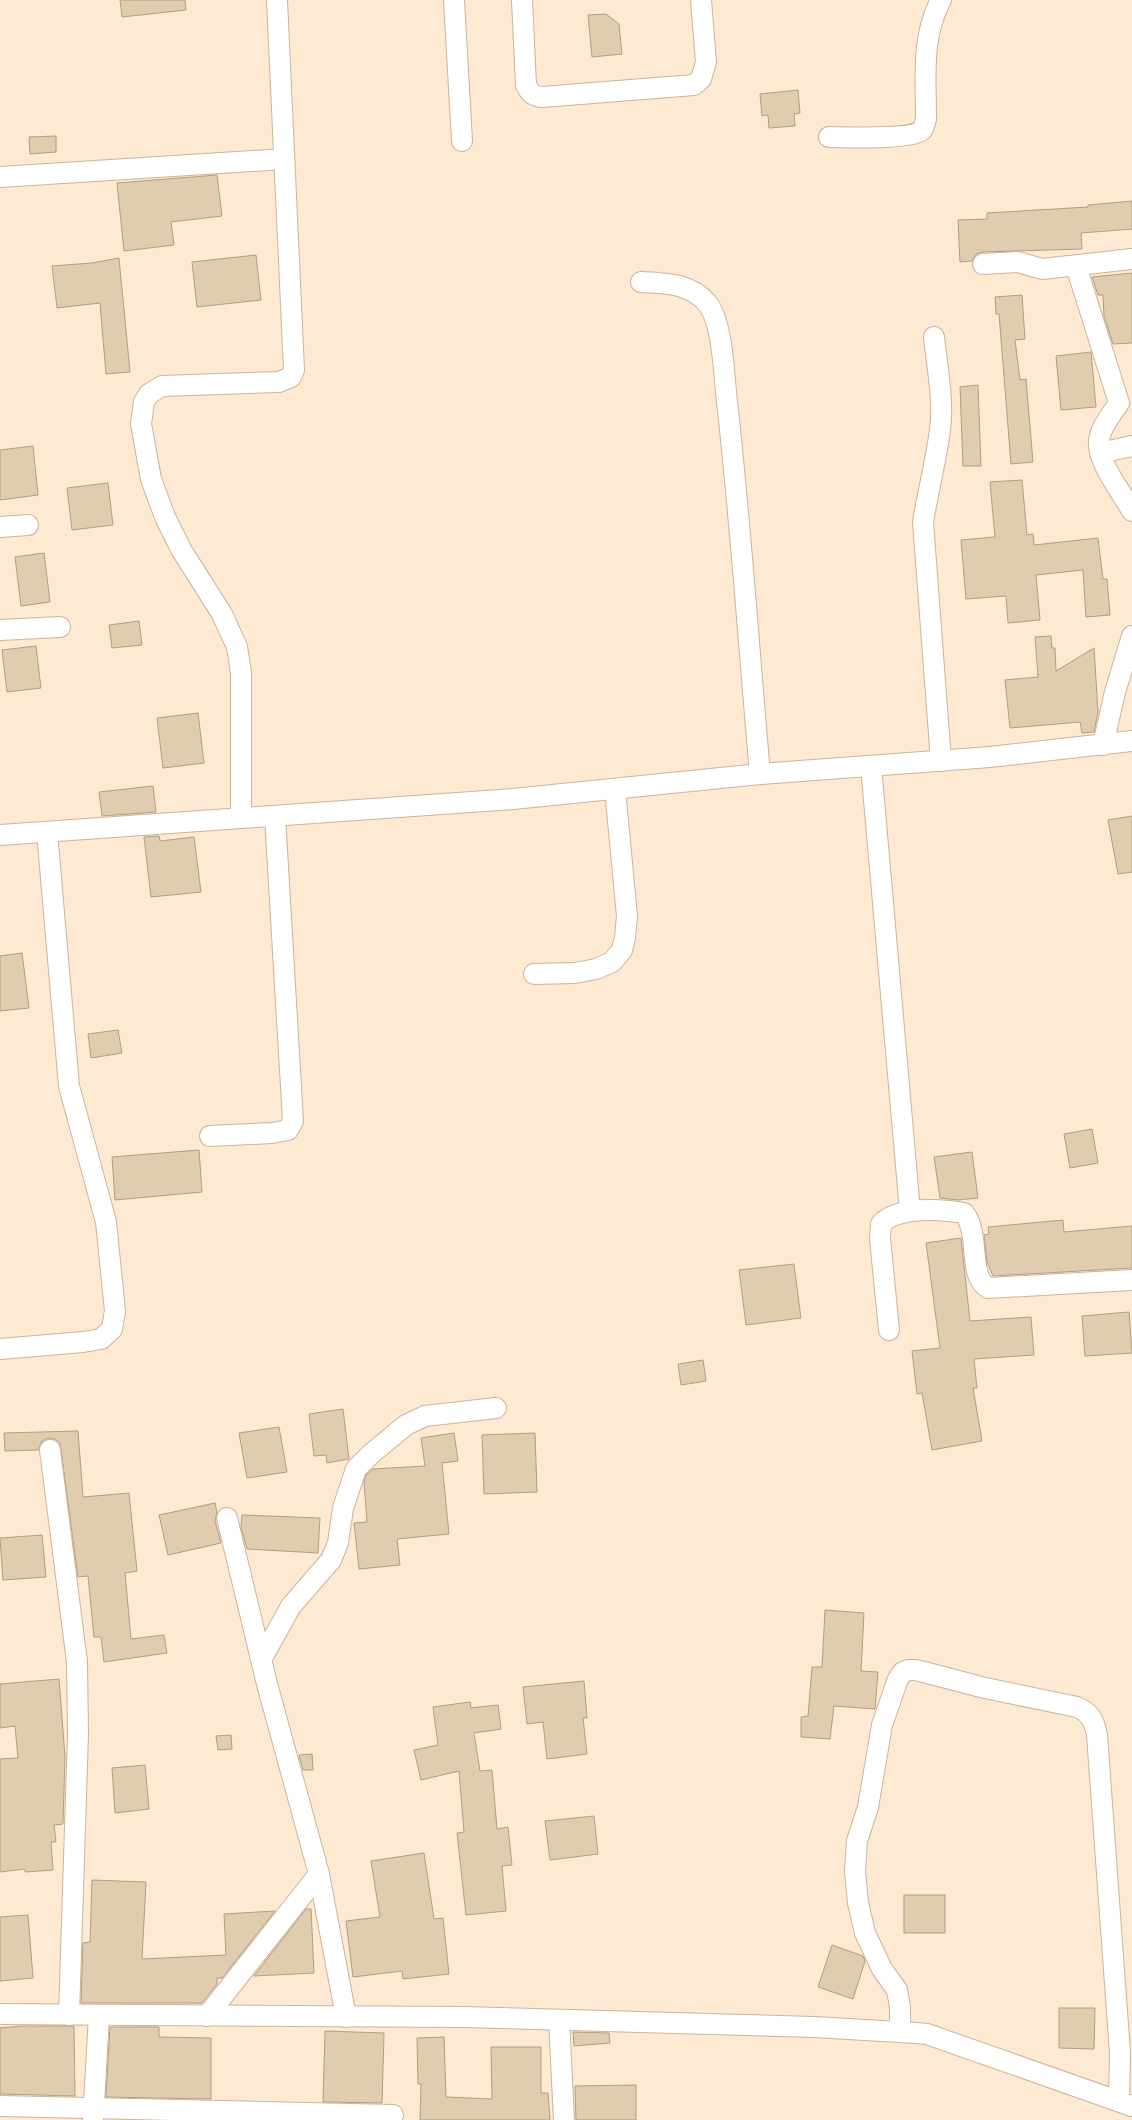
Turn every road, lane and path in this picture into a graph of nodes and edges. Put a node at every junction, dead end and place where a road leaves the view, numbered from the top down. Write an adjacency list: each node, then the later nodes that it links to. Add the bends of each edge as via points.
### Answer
1 (277, 0): 8 (street)
2 (454, 0): 7 (street)
3 (522, 0): 4 (street, via 526,85 529,92 542,97 694,85 701,79 706,62)
4 (701, 0)
5 (941, 0): 6 (street, via 933,14 927,38 926,119 922,130 898,137)
6 (829, 137)
7 (462, 142)
8 (284, 159): 9 (street); 31 (street, via 294,370 291,377 279,382 162,386 149,394 144,402 141,424 151,479 166,517 182,551 222,614 237,647)
9 (0, 177)
10 (1132, 259): 12 (street)
11 (983, 264): 12 (street, via 1018,262 1042,270)
12 (1076, 266): 15 (street)
13 (641, 282): 28 (street, via 674,283 696,293 708,303 718,325)
14 (934, 337): 26 (street, via 940,430 924,522)
15 (1126, 408): 17 (street, via 1104,427 1099,440)
16 (1132, 446): 17 (street)
17 (1100, 453): 18 (street)
18 (1132, 511)
19 (28, 525): 20 (street)
20 (0, 527)
21 (60, 626): 22 (street)
22 (0, 630)
23 (1132, 636): 25 (street)
24 (1132, 742): 25 (street)
25 (1103, 745): 26 (street)
26 (941, 761): 27 (street)
27 (871, 766): 28 (street); 36 (street)
28 (760, 774): 29 (street)
29 (615, 789): 30 (street); 34 (street, via 627,916 622,950 612,962 596,969)
30 (275, 816): 31 (street); 35 (street, via 293,1121 288,1130 272,1133)
31 (241, 818): 32 (street)
32 (47, 832): 33 (street); 39 (street, via 69,1086 106,1222 115,1311 112,1329 101,1339)
33 (0, 835)
34 (534, 974)
35 (210, 1136)
36 (910, 1211): 37 (street, via 964,1213 974,1234 978,1277 988,1288); 38 (street, via 894,1214 881,1224)
37 (1132, 1280)
38 (889, 1330)
39 (0, 1349)
40 (496, 1408): 43 (street, via 425,1416 406,1425 356,1469 342,1508 338,1543 331,1560 291,1606)
41 (50, 1450): 46 (street, via 77,1662 78,1734)
42 (227, 1518): 43 (street)
43 (261, 1660): 44 (street)
44 (320, 1874): 48 (street); 49 (street)
45 (0, 2014): 46 (street)
46 (69, 2015): 47 (street)
47 (99, 2016): 48 (street); 54 (street)
48 (207, 2016): 49 (street)
49 (346, 2017): 50 (street)
50 (559, 2020): 51 (street); 56 (street)
51 (900, 2032): 52 (street, via 927,2034); 52 (street, via 897,1990 882,1969 865,1933 855,1870 857,1841 868,1807 882,1725 898,1679 903,1672 916,1670 1077,1707 1090,1714 1098,1736)
52 (1125, 2104)
53 (0, 2106): 54 (street)
54 (94, 2114): 55 (street)
55 (393, 2115)
56 (564, 2120)

